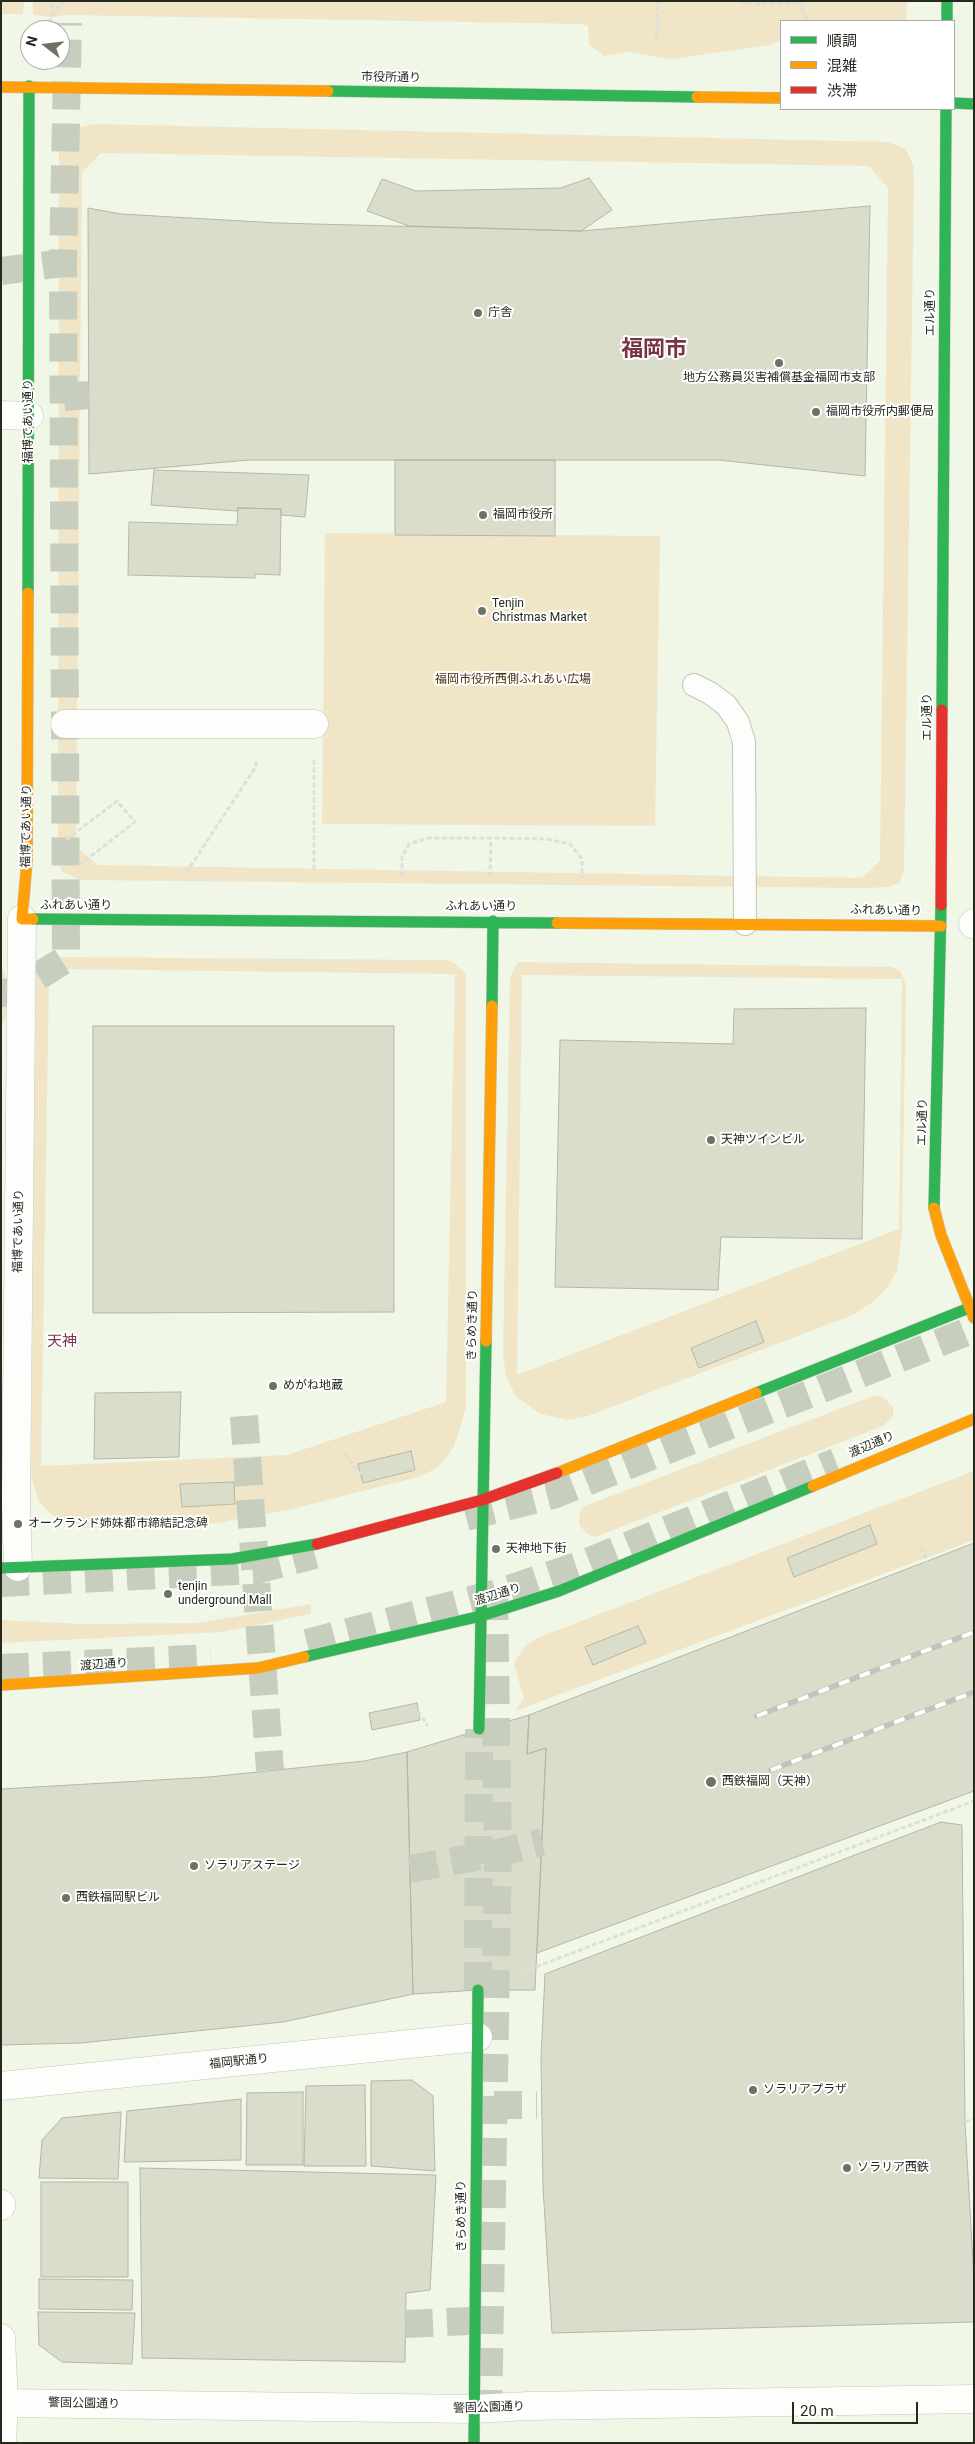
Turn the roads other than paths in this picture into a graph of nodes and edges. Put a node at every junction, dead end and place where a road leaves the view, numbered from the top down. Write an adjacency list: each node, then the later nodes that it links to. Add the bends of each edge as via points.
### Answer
1 (947, 1): 2 (street)
2 (947, 20)
3 (29, 86): 4 (street, 市役所通り); 5 (street, 市役所通り); 10 (street, 福博であい通り)
4 (1, 87)
5 (780, 98)
6 (955, 103): 7 (street)
7 (974, 104)
8 (946, 110): 17 (street, エル通り)
9 (1, 415): 10 (street)
10 (29, 416): 16 (street, 福博であい通り, via 28,861)
11 (694, 685): 15 (lane, via 726,706 738,722 744,742)
12 (65, 724): 13 (street)
13 (314, 724)
14 (492, 921): 15 (street, ふれあい通り); 16 (street, ふれあい通り); 20 (street, きらめき通り)
15 (744, 924): 17 (street, ふれあい通り)
16 (12, 925): 21 (street, 福博であい通り, via 16,1493)
17 (941, 926): 18 (street, エル通り, via 934,1208 941,1235)
18 (972, 1311): 20 (street)
19 (974, 1419): 22 (street, 渡辺通り, via 559,1591)
20 (482, 1500): 21 (street, via 337,1540 232,1559); 22 (street, きらめき通り)
21 (10, 1567)
22 (481, 1616): 23 (street, 渡辺通り, via 258,1668); 24 (street, きらめき通り)
23 (1, 1685)
24 (479, 1729)
25 (478, 1990): 26 (street, きらめき通り)
26 (478, 2037): 27 (street, 福岡駅通り); 31 (street, きらめき通り)
27 (2, 2089)
28 (1, 2338): 30 (street)
29 (974, 2399): 31 (street, 警固公園通り)
30 (2, 2403): 31 (street, 警固公園通り); 32 (street)
31 (475, 2409): 33 (street, きらめき通り)
32 (2, 2443)
33 (474, 2443)

